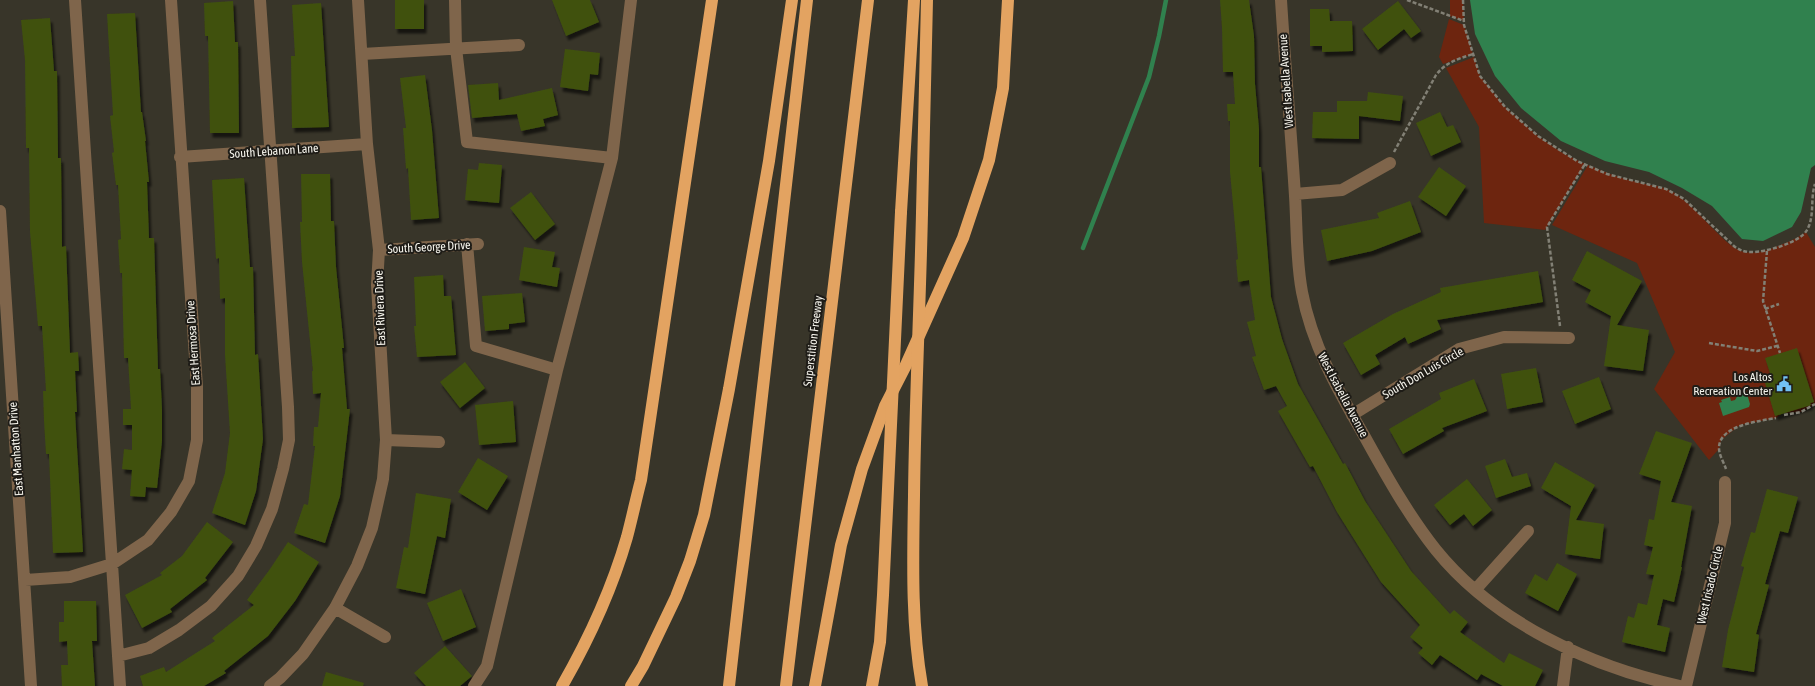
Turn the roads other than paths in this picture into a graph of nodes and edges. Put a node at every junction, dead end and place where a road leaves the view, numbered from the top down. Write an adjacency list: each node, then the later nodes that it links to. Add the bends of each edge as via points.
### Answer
1 (75, 0): 33 (street)
2 (171, 0): 20 (street, East Hermosa Drive)
3 (260, 0): 19 (street)
4 (358, 0): 17 (street, East Riviera Drive)
5 (455, 0): 16 (street)
6 (631, 0): 21 (street)
7 (712, 0): 45 (highway, via 641,480 627,538 605,600 583,650)
8 (792, 0): 46 (highway, via 769,161 704,515 676,597)
9 (807, 0): 47 (highway)
10 (868, 0): 48 (highway, Superstition Freeway)
11 (914, 0): 50 (highway, bridge, via 901,212 884,595 880,642)
12 (927, 0): 51 (highway, bridge, via 913,600 915,639)
13 (1008, 0): 49 (highway, via 1003,88 989,160 963,238 885,406 862,469 841,545)
14 (1281, 0): 23 (street, West Isabella Avenue)
15 (518, 45): 16 (street)
16 (456, 48): 17 (street); 21 (street, via 468,142)
17 (362, 54): 18 (street, East Riviera Drive)
18 (367, 144): 19 (street, South Lebanon Lane); 25 (street, East Riviera Drive)
19 (269, 151): 20 (street, South Lebanon Lane); 39 (street, via 289,440 272,508 256,546 238,576 211,606 149,648)
20 (180, 157): 33 (street, East Hermosa Drive, via 197,387 197,440 189,480 171,512 148,540)
21 (612, 158): 27 (street)
22 (1390, 163): 23 (street, via 1342,190)
23 (1295, 194): 28 (street, West Isabella Avenue, via 1296,252 1310,324 1322,358)
24 (0, 211): 34 (street, East Manhatton Drive)
25 (379, 250): 27 (street, South George Drive, via 473,244 476,346); 29 (street, East Riviera Drive, via 377,285)
26 (1565, 337): 28 (street, South Don Luis Circle, via 1504,336 1459,349)
27 (557, 370): 44 (street, via 487,666)
28 (1352, 415): 35 (street, West Isabella Avenue, via 1418,526 1436,551)
29 (386, 440): 30 (street); 36 (street, East Riviera Drive, via 383,479 372,528 357,566)
30 (439, 442)
31 (1725, 476): 54 (street, West Irisado Circle, via 1725,523)
32 (1528, 531): 35 (street)
33 (112, 564): 34 (street, East Hermosa Drive, via 70,577); 39 (street)
34 (25, 580): 41 (street, East Manhatton Drive)
35 (1476, 589): 38 (street, West Isabella Avenue, via 1497,608 1521,624)
36 (335, 608): 37 (street); 40 (street, East Riviera Drive)
37 (385, 637)
38 (1568, 647): 52 (street); 53 (street, West Isabella Avenue, via 1610,665)
39 (118, 656): 42 (street)
40 (284, 682): 43 (street, East Riviera Drive)
41 (31, 686)
42 (120, 686)
43 (270, 686)
44 (474, 686)
45 (562, 686)
46 (631, 686)
47 (729, 686)
48 (786, 686)
49 (815, 686)
50 (872, 686)
51 (922, 686)
52 (1563, 686)
53 (1680, 686)
54 (1686, 686)

